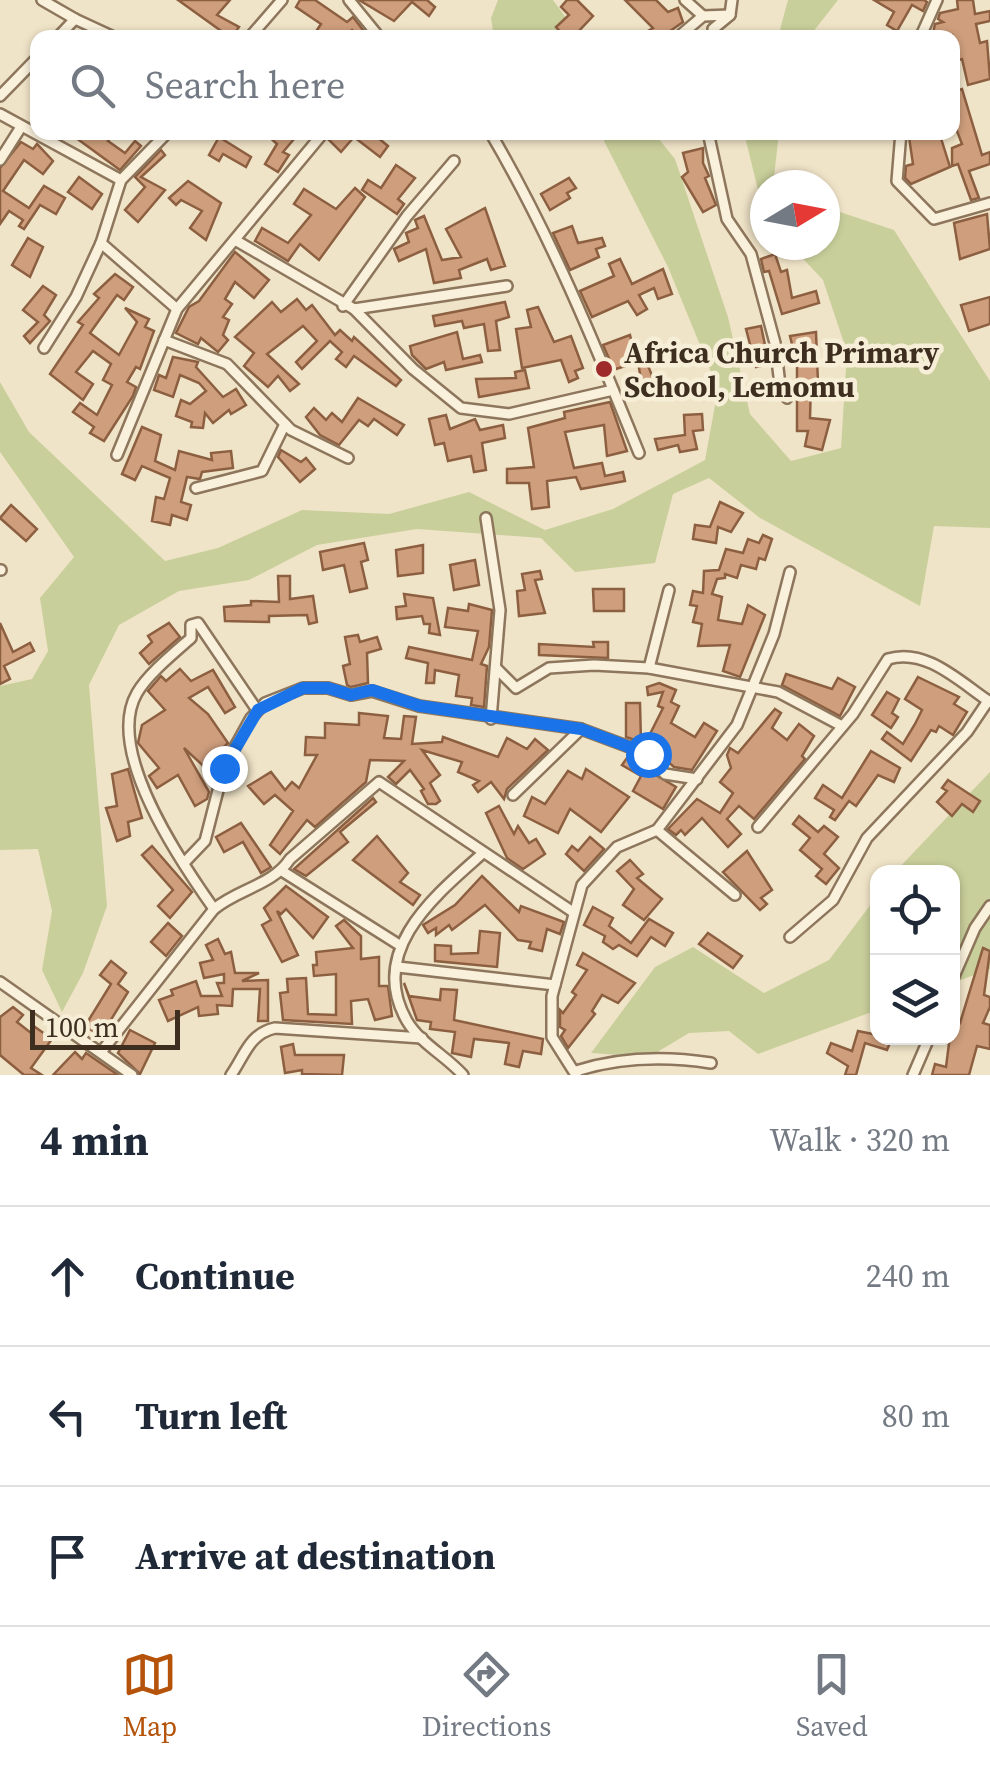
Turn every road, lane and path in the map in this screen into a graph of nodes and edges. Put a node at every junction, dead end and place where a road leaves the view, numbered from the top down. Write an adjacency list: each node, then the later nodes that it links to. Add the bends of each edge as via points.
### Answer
1 (42, 0): 9 (street)
2 (282, 0): 12 (street)
3 (349, 0): 13 (street)
4 (685, 0): 8 (street)
5 (732, 0): 7 (street)
6 (937, 0): 16 (street)
7 (730, 14): 8 (street); 15 (street)
8 (703, 16): 14 (street)
9 (75, 20): 10 (street); 11 (street)
10 (65, 30)
11 (98, 30)
12 (256, 30)
13 (373, 30)
14 (686, 30)
15 (714, 30)
16 (924, 30)
17 (30, 66): 18 (street)
18 (0, 96)
19 (0, 114): 20 (street)
20 (21, 126): 21 (street); 28 (street)
21 (30, 131)
22 (47, 140): 30 (street)
23 (160, 140): 30 (street)
24 (317, 140): 32 (street)
25 (495, 140): 40 (street)
26 (710, 140): 41 (street, via 727,218 751,254)
27 (901, 140): 31 (street, via 898,181 934,219)
28 (0, 160)
29 (454, 161): 35 (street)
30 (121, 180): 33 (street)
31 (990, 203)
32 (235, 240): 35 (street); 36 (street)
33 (101, 242): 36 (street); 39 (street)
34 (507, 286): 37 (street)
35 (343, 306): 37 (street)
36 (177, 309): 38 (street)
37 (354, 309): 40 (street, via 460,408 509,414)
38 (164, 340): 42 (street, via 227,364); 44 (street)
39 (44, 348)
40 (613, 390): 43 (street)
41 (788, 398)
42 (285, 424): 45 (street); 46 (street, via 262,471)
43 (639, 453)
44 (117, 455)
45 (348, 458)
46 (196, 488)
47 (486, 518): 51 (street, via 500,610)
48 (790, 572): 52 (street)
49 (669, 590): 50 (street)
50 (649, 668): 51 (street, via 549,668 516,688); 52 (street)
51 (497, 669): 55 (street)
52 (755, 689): 56 (street, via 799,701); 58 (street)
53 (989, 701): 56 (street, via 950,672 894,657); 71 (street, via 867,838 833,900)
54 (258, 710): 55 (street, via 285,694 328,688 351,695 372,690); 63 (street, via 224,768 204,841); 63 (street, via 198,623 138,691 126,731 131,752)
55 (491, 718): 57 (street)
56 (842, 726): 60 (street)
57 (581, 729): 58 (street, via 648,754 665,774); 59 (street)
58 (696, 779): 61 (street)
59 (513, 796)
60 (758, 827)
61 (657, 830): 65 (street, via 617,847); 66 (street)
62 (483, 854): 64 (street, via 379,782); 67 (street); 72 (street, via 417,914)
63 (184, 863): 69 (street)
64 (282, 871): 69 (street); 72 (street)
65 (580, 889): 67 (street); 70 (street)
66 (735, 895)
67 (562, 901): 70 (street)
68 (990, 906): 73 (street)
69 (214, 908): 79 (street)
70 (573, 912): 76 (street)
71 (790, 936)
72 (401, 946): 74 (street)
73 (960, 963)
74 (398, 967): 76 (street); 77 (street, via 401,1006)
75 (0, 982): 79 (street)
76 (556, 985): 81 (street, via 552,1038)
77 (422, 1038): 83 (street, via 276,1028 250,1041); 84 (street)
78 (926, 1045): 85 (street)
79 (102, 1051): 82 (street)
80 (711, 1063): 81 (street, via 638,1059)
81 (576, 1073)
82 (132, 1075)
83 (231, 1075)
84 (462, 1075)
85 (913, 1075)

